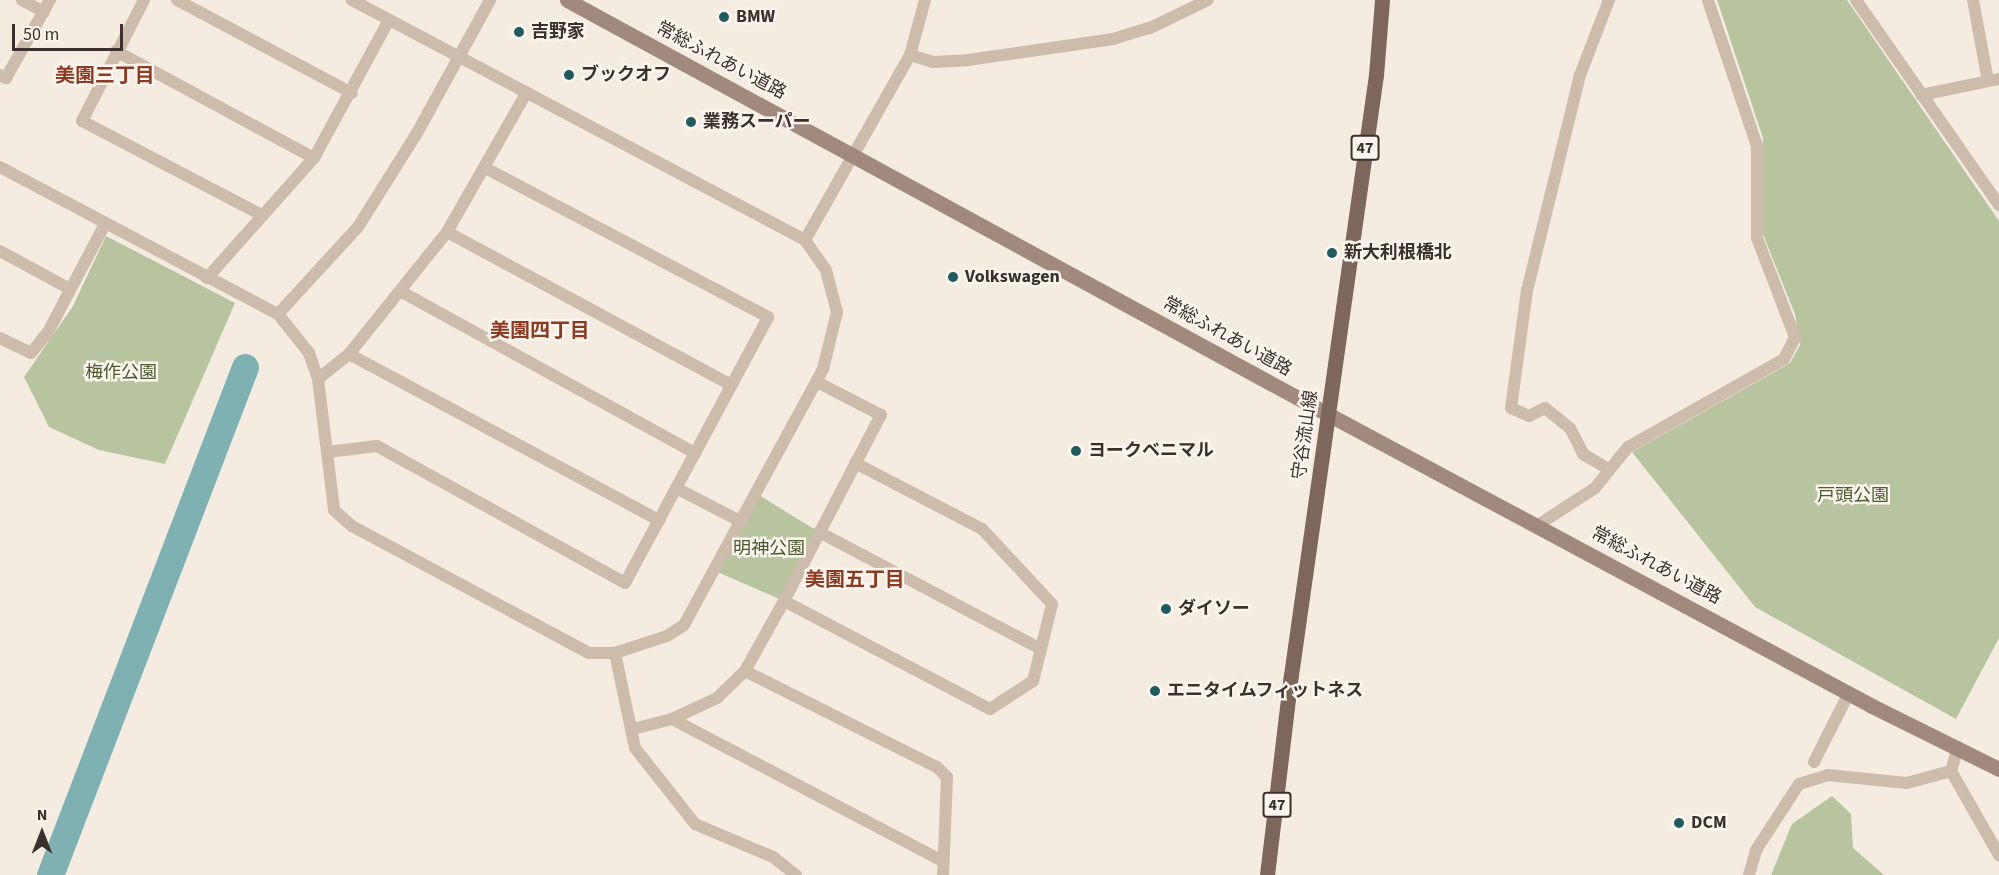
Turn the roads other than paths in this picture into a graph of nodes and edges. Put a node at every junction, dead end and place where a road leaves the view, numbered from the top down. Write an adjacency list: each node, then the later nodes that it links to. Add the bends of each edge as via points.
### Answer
1 (22, 0): 15 (street)
2 (51, 0): 15 (street)
3 (144, 0): 17 (street)
4 (177, 0): 23 (street)
5 (352, 0): 16 (street)
6 (490, 0): 19 (street)
7 (567, 0): 25 (street, 常総ふれあい道路)
8 (925, 0): 18 (street)
9 (1208, 0): 18 (street, via 1150,28 1113,39 968,60 933,62)
10 (1382, 0): 45 (main road, 守谷流山線 / 47, via 1376,75)
11 (1609, 0): 49 (street, via 1580,75 1527,290 1511,408 1529,416 1545,408 1570,428 1583,454)
12 (1708, 0): 49 (street, via 1757,147 1757,238 1795,337 1784,359 1628,447)
13 (1856, 0): 24 (street)
14 (1973, 0): 21 (street)
15 (44, 12): 20 (street, via 6,78)
16 (389, 20): 19 (street); 23 (street)
17 (116, 51): 26 (street); 31 (street, via 81,121)
18 (910, 55): 25 (street)
19 (459, 56): 22 (street); 39 (street, via 358,226)
20 (0, 75)
21 (1993, 80): 24 (street)
22 (527, 92): 28 (street); 34 (street)
23 (352, 93): 26 (street)
24 (1921, 95): 29 (street)
25 (855, 154): 34 (street); 45 (street, 常総ふれあい道路)
26 (314, 158): 31 (street)
27 (0, 167): 32 (street)
28 (484, 168): 33 (street); 44 (street, via 768,317)
29 (1993, 186): 30 (street)
30 (1999, 204)
31 (262, 214): 36 (street)
32 (105, 224): 36 (street); 37 (street)
33 (447, 232): 38 (street); 44 (street)
34 (805, 240): 43 (street, via 826,270 837,312 830,347)
35 (0, 251): 37 (street)
36 (207, 278): 39 (street)
37 (70, 290): 40 (street, via 31,353)
38 (400, 291): 41 (street); 47 (street)
39 (278, 314): 42 (street, via 309,353)
40 (0, 338)
41 (349, 354): 42 (street); 51 (street)
42 (318, 379): 46 (street)
43 (817, 381): 48 (street, via 881,415); 52 (street)
44 (731, 385): 47 (street)
45 (1330, 415): 53 (street, 常総ふれあい道路); 70 (main road, 守谷流山線 / 47, via 1291,675)
46 (328, 452): 51 (street, via 377,446 625,584); 57 (street, via 334,510 352,526 589,653)
47 (695, 453): 50 (street)
48 (855, 463): 54 (street); 56 (street, via 982,529 1052,604)
49 (1610, 470): 53 (street, via 1595,488)
50 (676, 488): 51 (street); 52 (street)
51 (659, 520)
52 (742, 522): 57 (street, via 684,625 644,645)
53 (1538, 525): 59 (street, 常総ふれあい道路)
54 (819, 532): 55 (street); 56 (street)
55 (784, 601): 56 (street, via 990,709 1033,681); 58 (street)
56 (1041, 649)
57 (615, 653): 61 (street)
58 (745, 671): 60 (street, via 717,698); 67 (street, via 937,767 947,777)
59 (1849, 693): 62 (street, 常総ふれあい道路); 63 (street)
60 (672, 719): 61 (street); 67 (street)
61 (633, 729): 68 (street, via 635,748 695,824 772,857)
62 (1958, 747): 64 (street, 常総ふれあい道路); 65 (street)
63 (1814, 762)
64 (1999, 769)
65 (1951, 771): 66 (street); 71 (street, via 1906,783 1828,775 1799,784 1756,850)
66 (1999, 855)
67 (944, 862): 69 (street)
68 (796, 875)
69 (943, 875)
70 (1267, 875)
71 (1749, 875)

